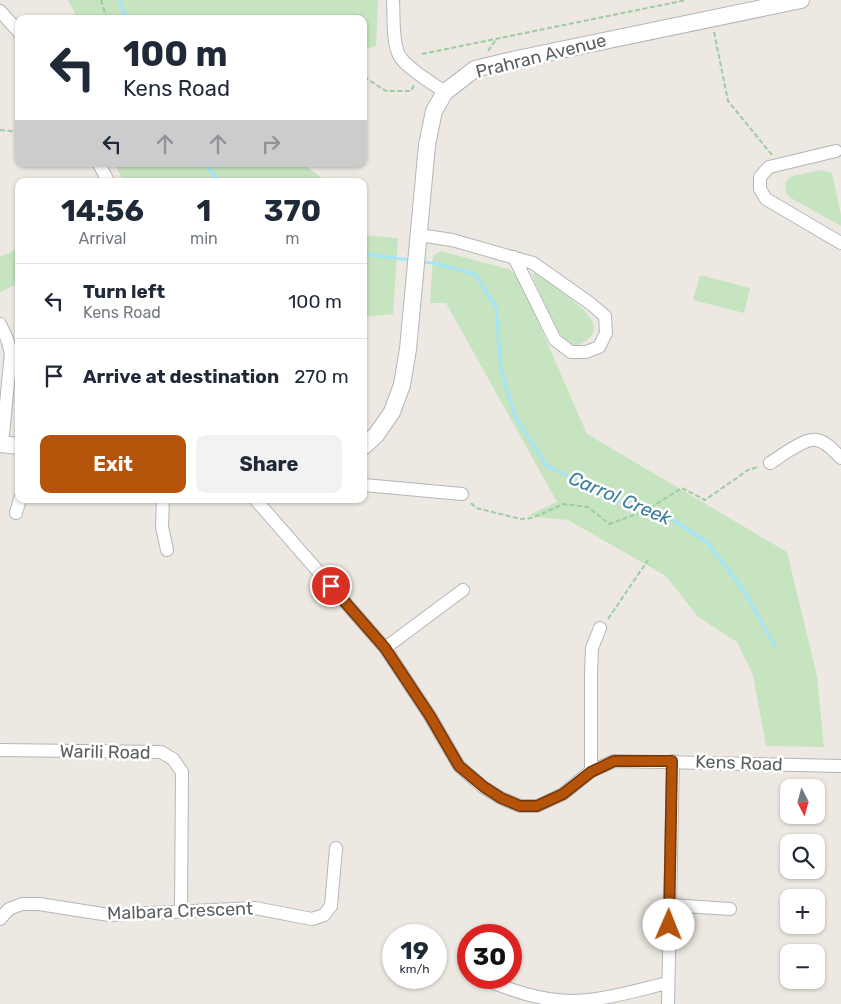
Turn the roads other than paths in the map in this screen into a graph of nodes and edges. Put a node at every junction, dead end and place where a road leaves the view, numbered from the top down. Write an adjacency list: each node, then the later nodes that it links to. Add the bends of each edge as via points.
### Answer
1 (393, 0): 5 (street, via 394,33 399,55)
2 (800, 0): 5 (street, Prahran Avenue, via 607,39 475,70)
3 (0, 11): 4 (street)
4 (15, 28)
5 (445, 92): 7 (street, Prahran Avenue, via 434,111 427,145)
6 (836, 151): 8 (street, via 769,167 760,177 760,189 766,199)
7 (419, 235): 9 (street, via 452,240); 11 (street, Prahran Avenue, via 402,385 392,412)
8 (841, 243)
9 (514, 257): 9 (street, via 533,263 605,316 606,333 599,347 586,352 571,352 555,340)
10 (0, 324): 12 (street, via 10,353)
11 (367, 443)
12 (7, 445)
13 (841, 458): 14 (street, via 830,446 816,440 806,442)
14 (770, 463)
15 (367, 485): 16 (street)
16 (462, 494)
17 (19, 503): 20 (street)
18 (163, 503): 21 (street, via 162,527)
19 (258, 503): 24 (street, Kens Road)
20 (16, 512)
21 (167, 550)
22 (463, 590): 24 (street)
23 (600, 628): 28 (street, via 592,648 590,674)
24 (385, 648): 28 (street, Kens Road, via 459,766 501,798 520,806 537,806 563,794)
25 (0, 750): 32 (street, Warili Road, via 161,752 173,759 182,772)
26 (672, 761): 27 (street, Kens Road); 28 (street, Kens Road, via 614,761); 30 (street)
27 (841, 766)
28 (591, 772)
29 (336, 848): 32 (street, Malbara Crescent, via 331,906 324,915 312,919 255,908)
30 (670, 905): 31 (street); 34 (street)
31 (730, 909)
32 (181, 912): 33 (street, Malbara Crescent, via 109,915 22,904 9,909)
33 (0, 919)
34 (668, 984): 35 (street, via 574,1001 544,999); 36 (street)
35 (507, 989)
36 (668, 1004)

